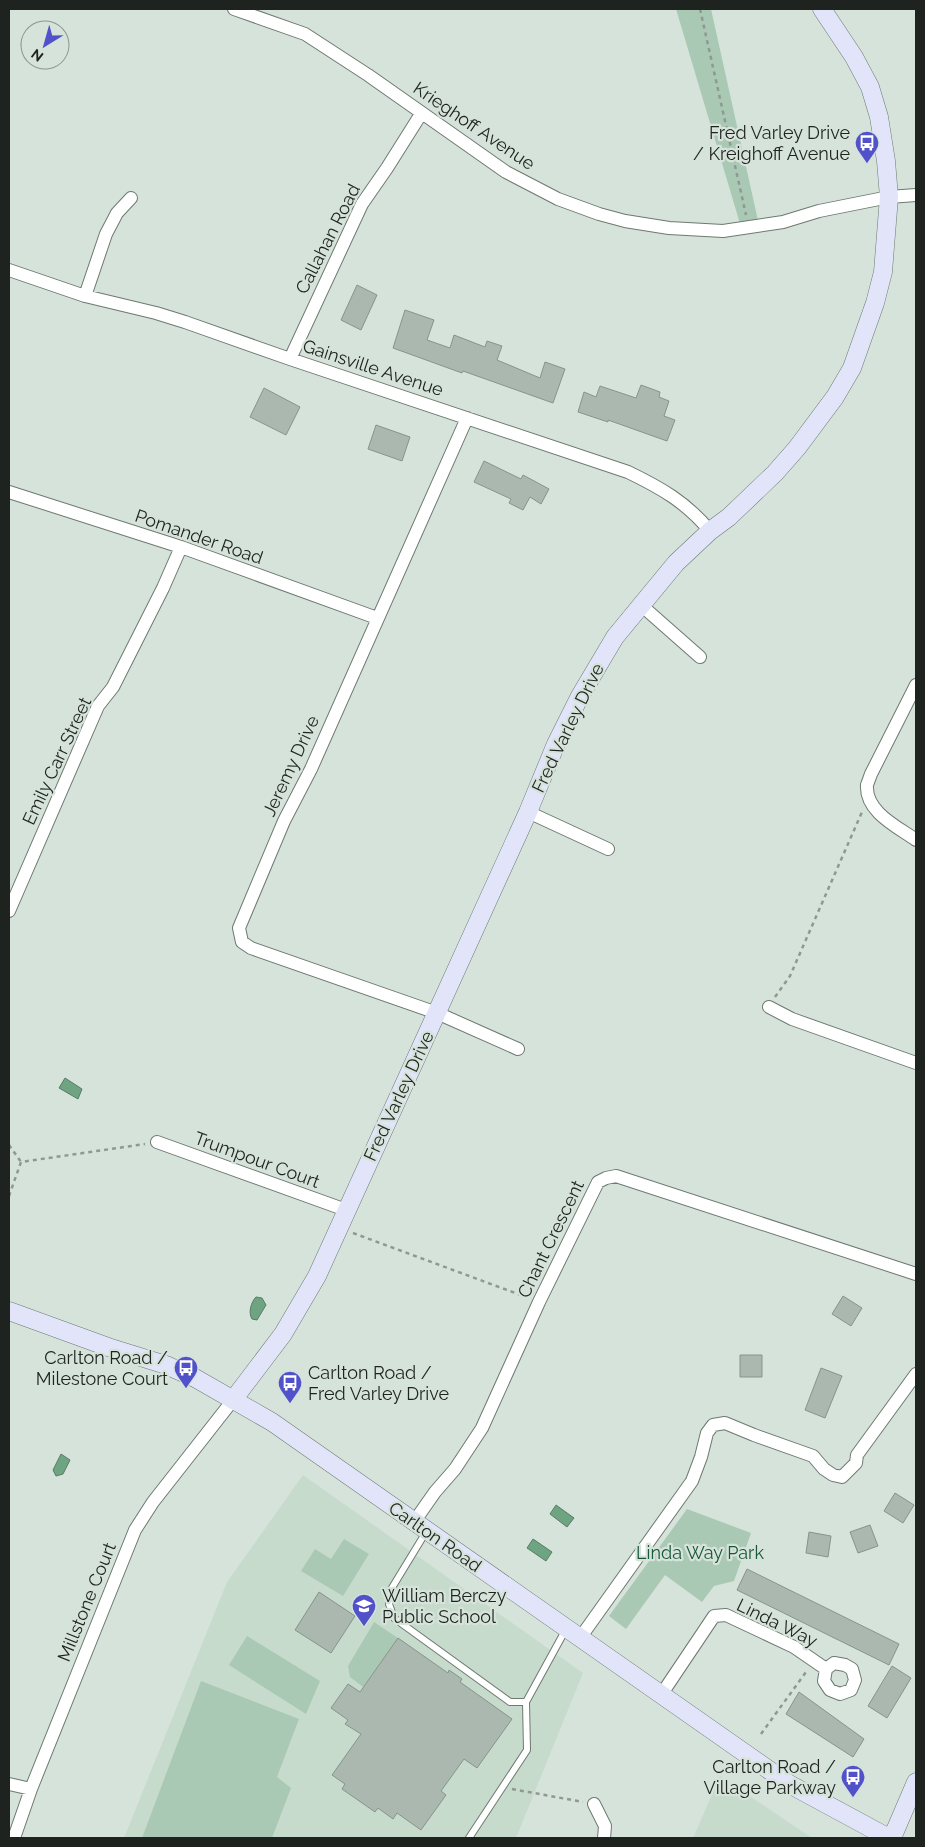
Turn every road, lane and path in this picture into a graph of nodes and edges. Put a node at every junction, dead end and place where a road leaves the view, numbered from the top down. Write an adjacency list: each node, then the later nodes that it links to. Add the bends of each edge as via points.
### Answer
1 (234, 9): 4 (street, Krieghoff Avenue, via 305,34)
2 (700, 9): 8 (path)
3 (822, 9): 6 (street, Fred Varley Drive, via 870,86 883,136)
4 (421, 114): 8 (street, Krieghoff Avenue, via 506,172 558,199 599,214 693,230 723,231); 11 (street, Callahan Road, via 362,204)
5 (916, 195): 6 (street, Krieghoff Avenue)
6 (889, 197): 8 (street, Krieghoff Avenue, via 783,222); 14 (street, Fred Varley Drive, via 882,272 875,303 852,368 797,448 729,518)
7 (131, 198): 10 (street, via 117,213 106,234)
8 (749, 226)
9 (9, 270): 10 (street, Gainsville Avenue)
10 (85, 296): 11 (street, Gainsville Avenue, via 178,319)
11 (290, 359): 12 (street, Gainsville Avenue)
12 (467, 418): 14 (street, Gainsville Avenue, via 628,472 678,500); 17 (street, Jeremy Drive)
13 (9, 492): 15 (street, Pomander Road)
14 (710, 530): 16 (street, Fred Varley Drive, via 676,563)
15 (181, 547): 17 (street, Pomander Road); 24 (street, Emily Carr Street, via 113,687 98,706)
16 (641, 605): 18 (street); 21 (street, Fred Varley Drive, via 615,637 580,696)
17 (377, 618): 26 (street, Jeremy Drive, via 239,928 242,942 251,948)
18 (700, 657)
19 (916, 685): 20 (street, via 871,774)
20 (868, 794): 22 (street, via 885,819); 25 (path, via 790,976)
21 (528, 812): 23 (street); 26 (street, Fred Varley Drive)
22 (916, 840)
23 (608, 849)
24 (9, 911)
25 (769, 1006): 28 (street, via 792,1019)
26 (437, 1014): 27 (street, Jeremy Drive); 33 (street, Fred Varley Drive)
27 (518, 1049)
28 (916, 1063)
29 (157, 1142): 31 (path); 33 (street, Trumpour Court)
30 (9, 1145): 31 (path)
31 (21, 1162): 32 (path)
32 (9, 1196)
33 (346, 1210): 34 (street, Fred Varley Drive)
34 (339, 1228): 36 (path); 39 (street, Fred Varley Drive, via 317,1276 283,1334)
35 (916, 1274): 36 (street, Chant Crescent, via 616,1176 598,1182)
36 (540, 1302): 40 (street, Chant Crescent, via 482,1428 456,1469 435,1492)
37 (9, 1311): 39 (street, Carlton Road, via 166,1365)
38 (916, 1374): 41 (street, via 857,1455 856,1463 842,1478 833,1476 813,1456 725,1423 713,1425 706,1433 692,1481)
39 (233, 1400): 40 (street, Carlton Road, via 272,1422); 50 (street, Millstone Court, via 135,1530)
40 (421, 1527): 41 (street, Carlton Road); 45 (lane, via 390,1590 389,1604 394,1618 510,1702)
41 (573, 1633): 44 (street, Carlton Road); 45 (lane)
42 (814, 1660): 43 (street, Linda Way); 44 (street, Linda Way, via 726,1615 714,1616); 46 (path)
43 (826, 1669)
44 (661, 1695): 55 (street, Carlton Road, via 789,1784)
45 (526, 1702): 49 (lane, via 527,1750)
46 (761, 1734)
47 (916, 1782): 55 (street)
48 (9, 1784): 50 (street)
49 (502, 1788): 51 (path); 53 (lane)
50 (31, 1789): 52 (street, Millstone Court)
51 (594, 1804): 54 (street, via 605,1826)
52 (14, 1838)
53 (469, 1838)
54 (604, 1838)
55 (891, 1838)

